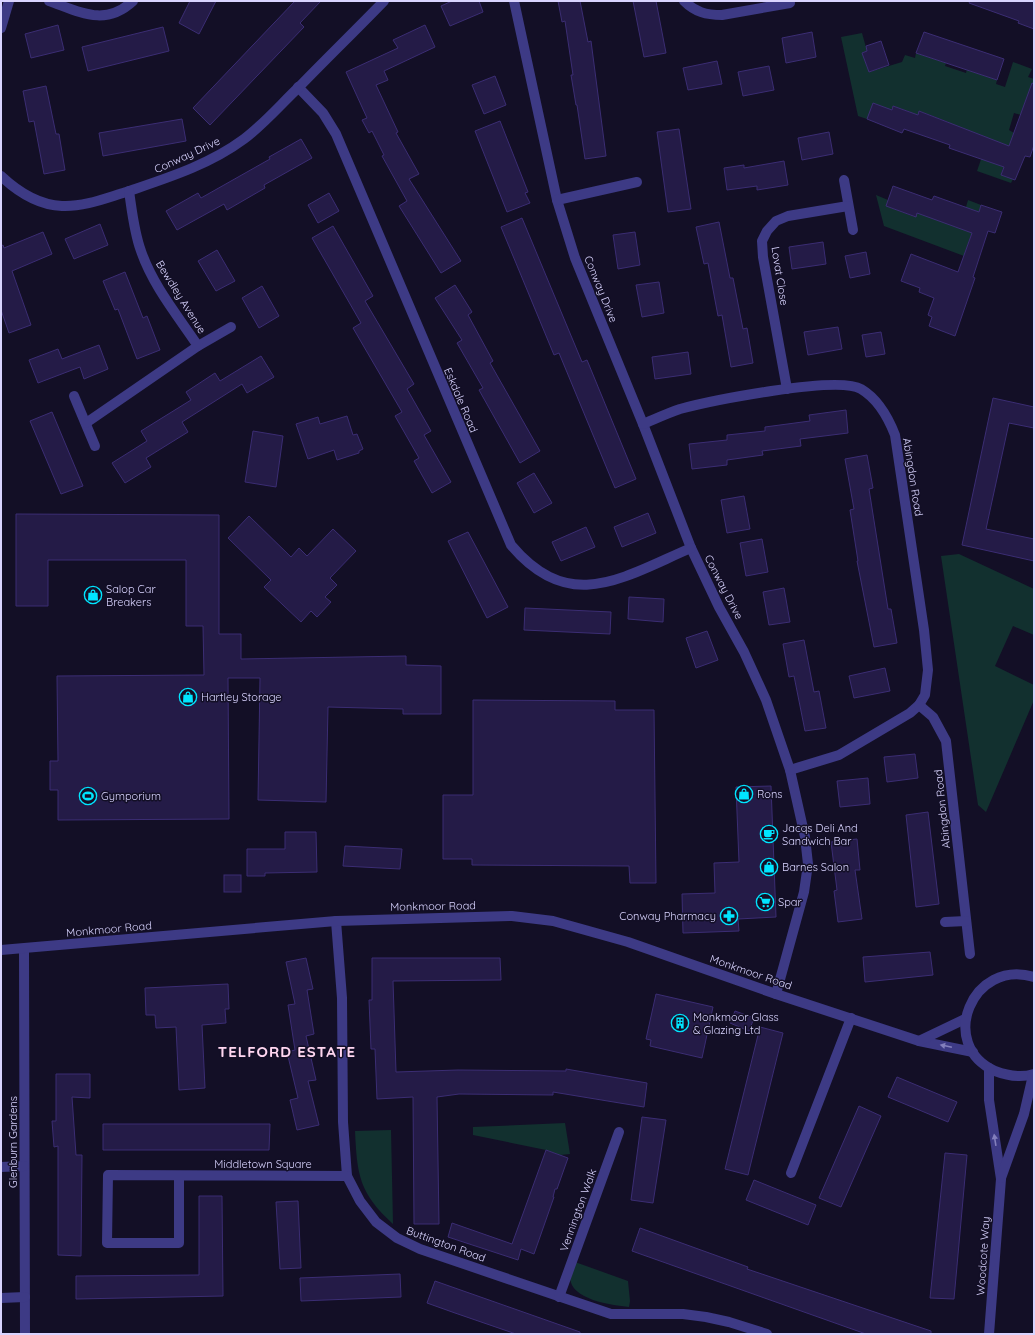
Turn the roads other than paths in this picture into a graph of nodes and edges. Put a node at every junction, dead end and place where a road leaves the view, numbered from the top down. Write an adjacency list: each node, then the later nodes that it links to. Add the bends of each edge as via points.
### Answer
1 (9, 1): 9 (street)
2 (49, 1): 3 (street, via 91,16 102,16 125,9)
3 (133, 1)
4 (384, 1): 10 (street, Conway Drive)
5 (514, 1): 15 (street, Conway Drive)
6 (684, 1): 8 (street, via 699,12 711,15)
7 (790, 3): 8 (street)
8 (763, 4)
9 (1, 28)
10 (298, 87): 14 (street, Conway Drive, via 266,120 224,152 179,174); 25 (street, Eskdale Road, via 322,113 336,134 511,546 524,561 550,578 565,583 594,585 612,581)
11 (1, 176): 14 (street, Conway Drive, via 28,197 62,206 82,204)
12 (844, 180): 16 (street)
13 (637, 182): 15 (street)
14 (129, 191): 19 (street, Bewdley Avenue, via 135,233 148,268)
15 (557, 200): 23 (street, Conway Drive, via 575,258)
16 (848, 206): 17 (street); 20 (street, Lovat Close, via 788,216 776,221 766,231 762,241)
17 (853, 230)
18 (231, 326): 19 (street, Bewdley Avenue)
19 (198, 346): 22 (street, Bewdley Avenue)
20 (787, 389): 23 (street, Abingdon Road, via 715,400 678,410); 26 (street, Abingdon Road, via 842,384 860,388 877,403 888,418 895,435 924,630 928,670 925,696)
21 (74, 396): 22 (street)
22 (86, 423): 24 (street)
23 (643, 424): 25 (street, Conway Drive)
24 (95, 446)
25 (690, 548): 27 (street, Conway Drive, via 766,700)
26 (919, 706): 27 (street, via 899,721 839,755); 29 (street, Abingdon Road, via 933,717 946,741)
27 (790, 770): 35 (street, Conway Drive, via 805,837 808,864 804,892)
28 (336, 921): 31 (street, Monkmoor Road); 35 (street, Monkmoor Road, via 512,916 553,921 628,942); 46 (street, Buttington Road, via 342,998 343,1122)
29 (966, 921): 30 (street); 33 (street, Abingdon Road)
30 (945, 922)
31 (24, 949): 32 (street, Monkmoor Road); 43 (street, Glenburn Gardens)
32 (1, 950)
33 (970, 954)
34 (1034, 977): 37 (street, via 1023,974 1000,976 986,984 970,1003)
35 (776, 994): 36 (street, Monkmoor Road)
36 (851, 1018): 38 (street, Monkmoor Road); 45 (street)
37 (965, 1019): 38 (street); 39 (street, via 966,1033)
38 (919, 1041): 39 (street, Monkmoor Road, one-way to 38)
39 (973, 1052): 40 (street)
40 (989, 1068): 41 (street, via 1018,1077); 48 (street, Woodcote Way, one-way to 40, via 989,1100)
41 (1033, 1074): 48 (street, Woodcote Way, via 1024,1114)
42 (619, 1132): 50 (street, Vennington Walk)
43 (24, 1166): 44 (street); 49 (street, Glenburn Gardens)
44 (1, 1167)
45 (791, 1173)
46 (347, 1176): 47 (street, Middletown Square); 50 (street, Buttington Road, via 360,1201 376,1222 397,1238 420,1249)
47 (179, 1177): 47 (street, Middletown Square, via 108,1175 107,1243 179,1243)
48 (1001, 1179): 54 (street, Woodcote Way)
49 (25, 1297): 51 (street); 52 (street, Glenburn Gardens)
50 (560, 1297): 53 (street, Buttington Road, via 611,1314 683,1314 729,1322)
51 (1, 1298)
52 (25, 1334)
53 (766, 1334)
54 (989, 1334)

